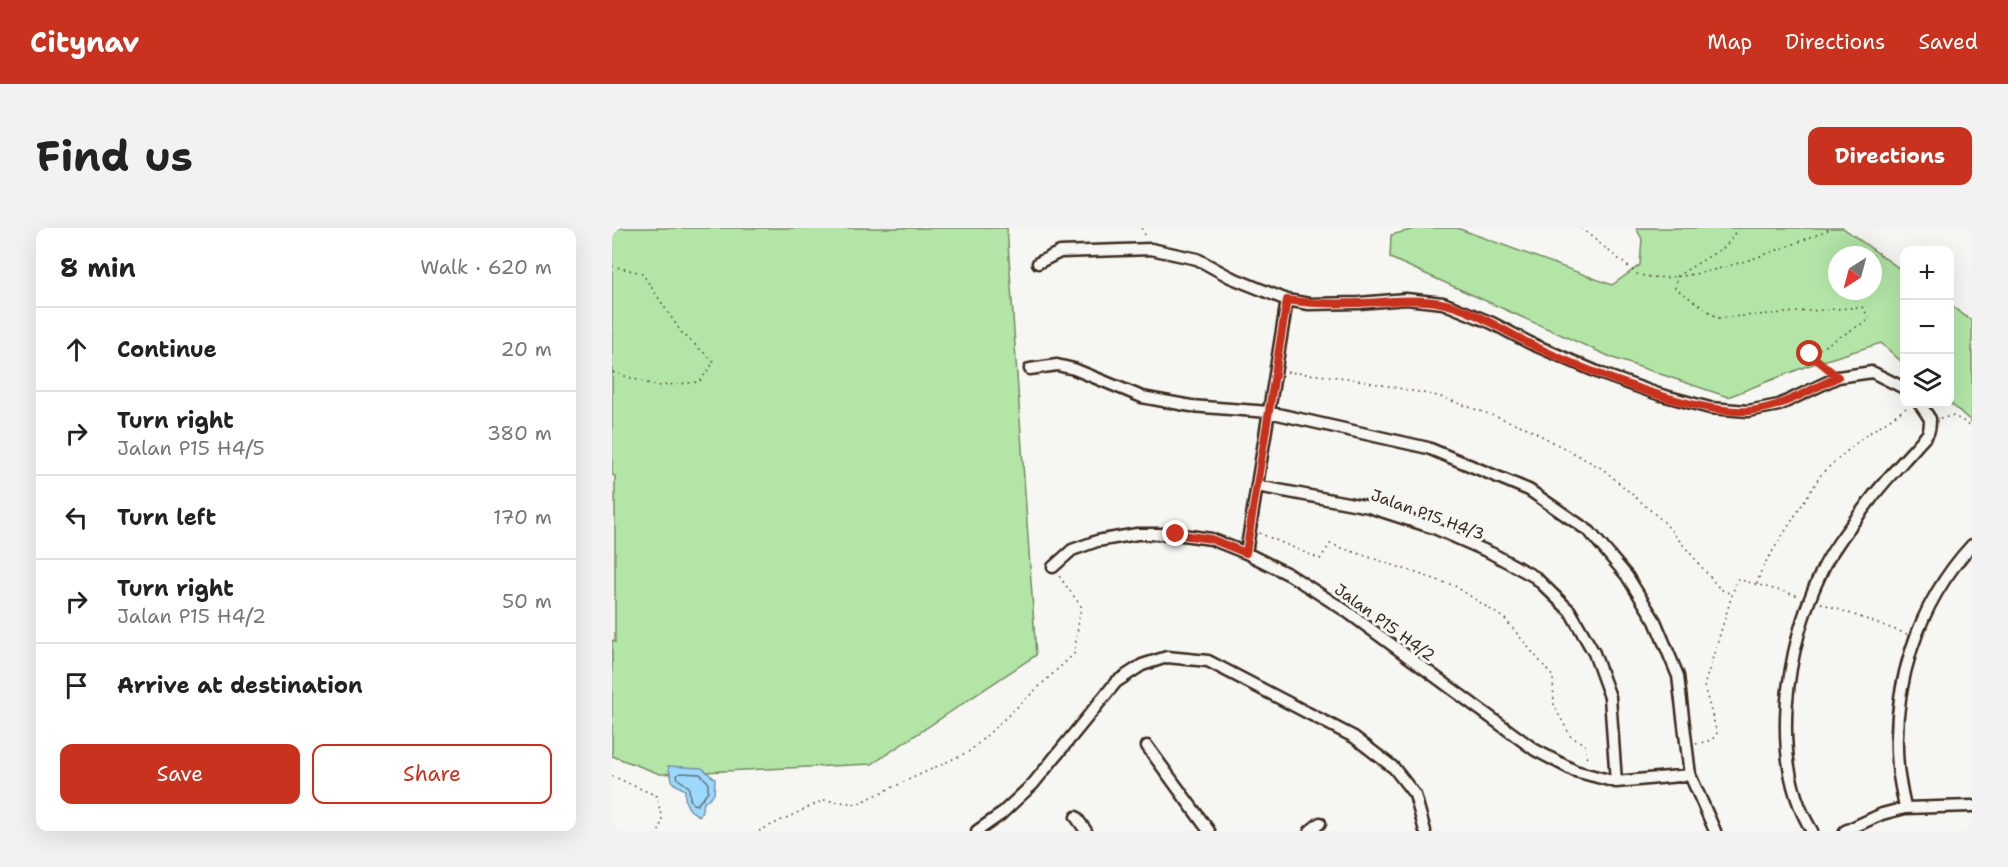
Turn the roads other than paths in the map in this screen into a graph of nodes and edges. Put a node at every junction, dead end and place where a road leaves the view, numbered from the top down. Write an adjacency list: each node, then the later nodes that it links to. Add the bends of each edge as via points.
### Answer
1 (1038, 263): 2 (street, via 1060,252 1151,249 1197,259)
2 (1287, 300): 4 (street, via 1309,304 1406,299 1443,303 1602,374 1710,408 1748,411 1779,405 1838,377 1872,372); 6 (street)
3 (1030, 369): 6 (street, via 1057,365 1142,397 1191,406)
4 (1900, 385)
5 (1923, 408): 24 (street, via 1930,419 1928,432 1881,485 1820,573 1798,633 1788,687 1786,733 1791,778 1803,817)
6 (1269, 412): 7 (street); 12 (street, via 1428,448 1529,490 1590,532 1628,576 1655,621 1678,676)
7 (1257, 486): 9 (street); 13 (street, Jalan P15 H4/3, via 1369,507 1412,521 1491,553 1535,577 1570,612 1594,653 1610,697)
8 (1972, 545): 15 (street, via 1938,590 1914,637 1904,675 1897,722 1898,768)
9 (1246, 553): 10 (street, Jalan P15 H4/2, via 1211,539 1137,534 1072,550); 13 (street, Jalan P15 H4/2, via 1290,574 1346,611 1535,750 1575,771)
10 (1053, 567)
11 (1147, 746): 20 (street)
12 (1690, 775): 13 (street, Jalan P15 H4/2); 23 (street)
13 (1616, 782)
14 (1972, 806): 15 (street)
15 (1905, 808): 25 (street)
16 (1076, 817): 19 (street)
17 (1320, 823): 21 (street)
18 (977, 831): 22 (street, via 1033,784 1116,682 1142,665 1167,657 1208,661 1354,737 1394,768 1415,795)
19 (1086, 831)
20 (1209, 831)
21 (1310, 831)
22 (1425, 831)
23 (1715, 831)
24 (1812, 831)
25 (1845, 831)

